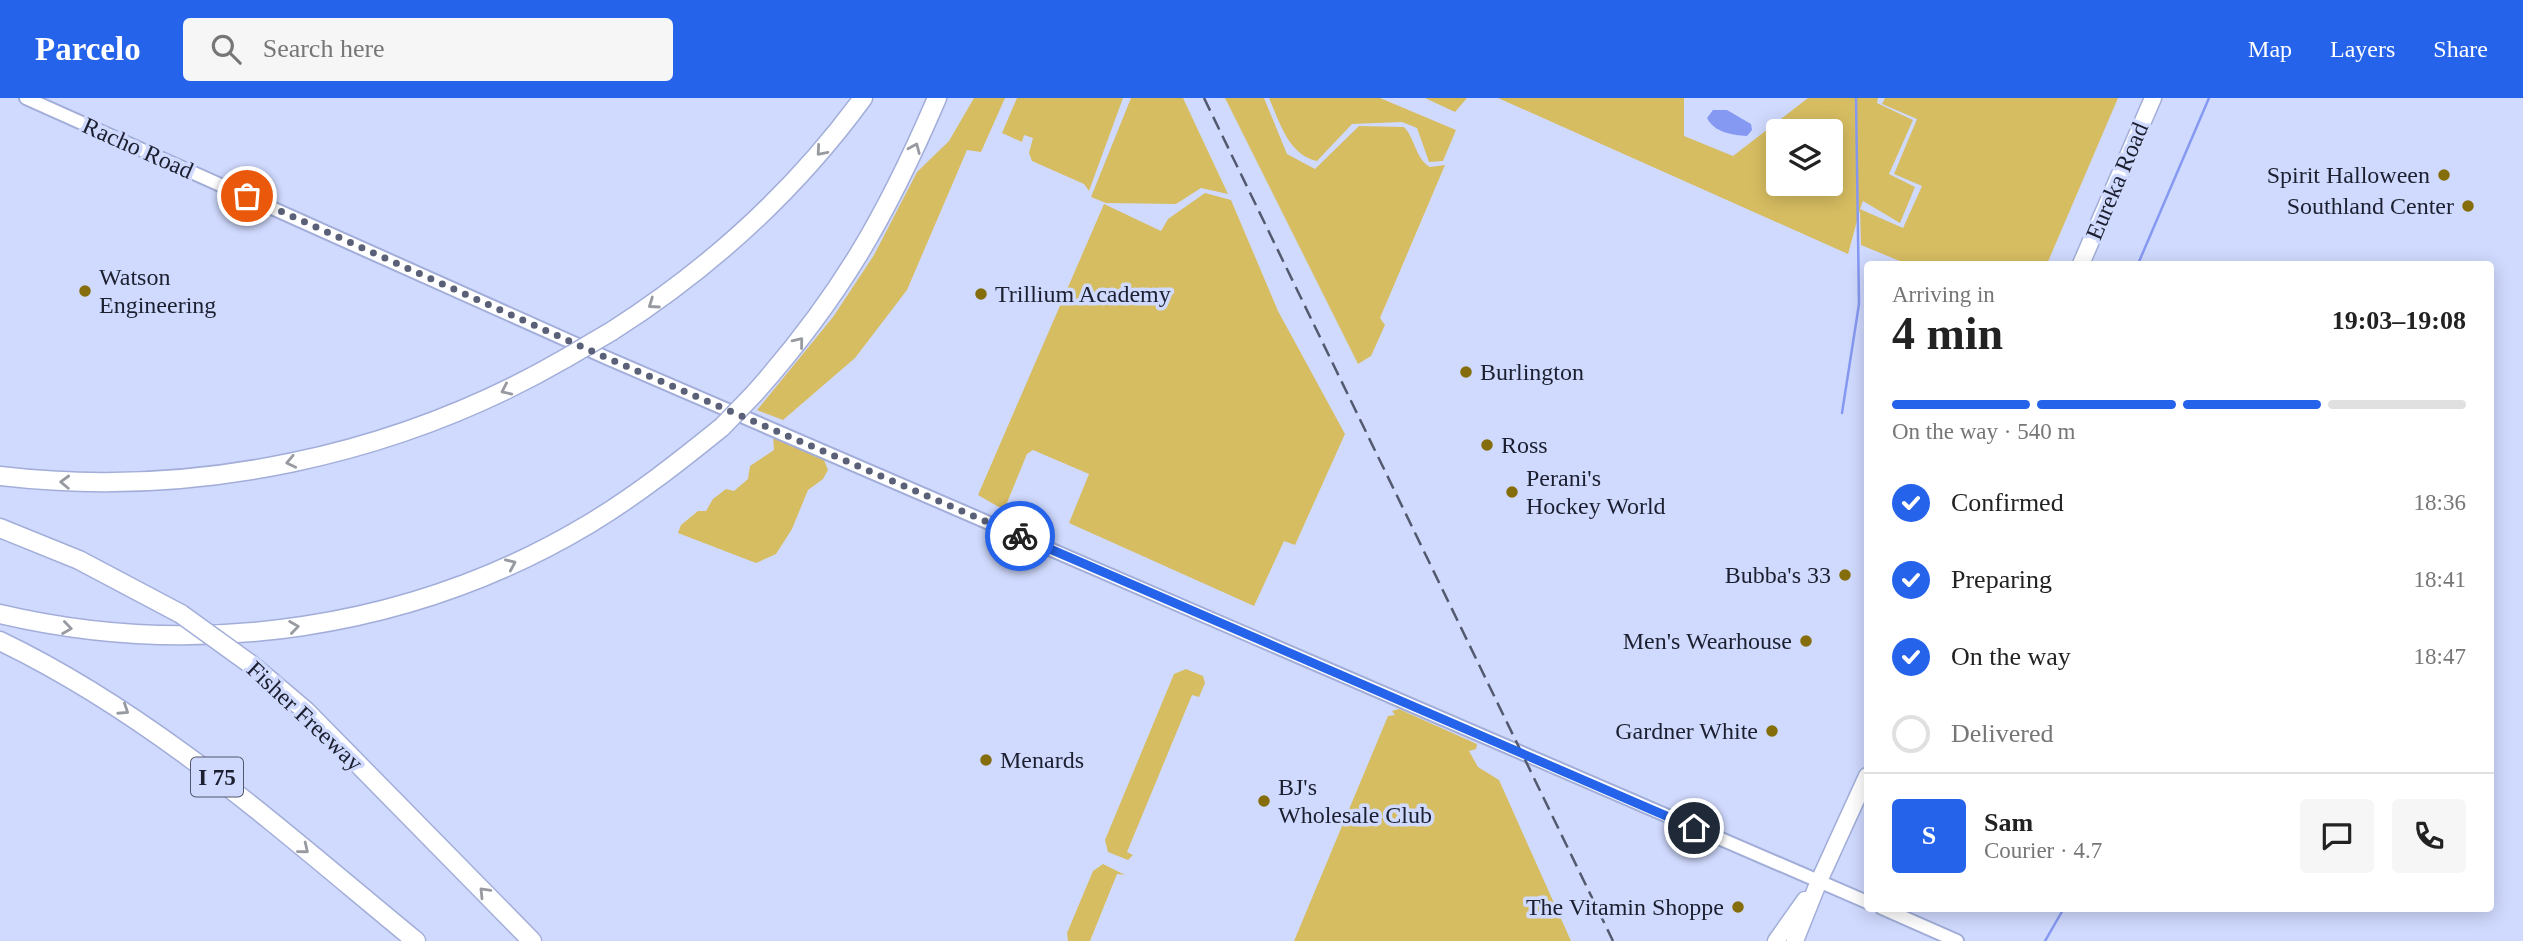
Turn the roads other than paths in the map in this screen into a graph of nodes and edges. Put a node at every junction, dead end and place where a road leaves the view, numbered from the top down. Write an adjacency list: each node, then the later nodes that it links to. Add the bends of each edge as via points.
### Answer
1 (26, 98): 11 (street, Racho Road, via 607,358)
2 (863, 98): 6 (highway, one-way to 6, bridge, via 801,174 735,239 671,291 566,358 462,410 307,459 176,479 73,482)
3 (937, 98): 8 (highway, one-way to 3, bridge, via 88,630 189,636 285,629 361,616 466,583 556,542 650,484 722,427 754,394 817,320 869,243)
4 (2153, 98): 5 (main road, Eureka Road)
5 (2082, 261)
6 (0, 476)
7 (0, 528): 15 (highway, Fisher Freeway, one-way to 7, bridge, via 306,711 253,666 181,614 89,564)
8 (0, 614)
9 (0, 641): 14 (highway, I 75, one-way to 14, via 109,700 183,751)
10 (1864, 783): 11 (main road)
11 (1819, 881): 12 (street, Racho Road); 16 (main road); 17 (main road)
12 (1864, 901)
13 (1891, 912): 18 (street)
14 (416, 941)
15 (532, 941)
16 (1776, 941)
17 (1796, 941)
18 (1957, 941)

